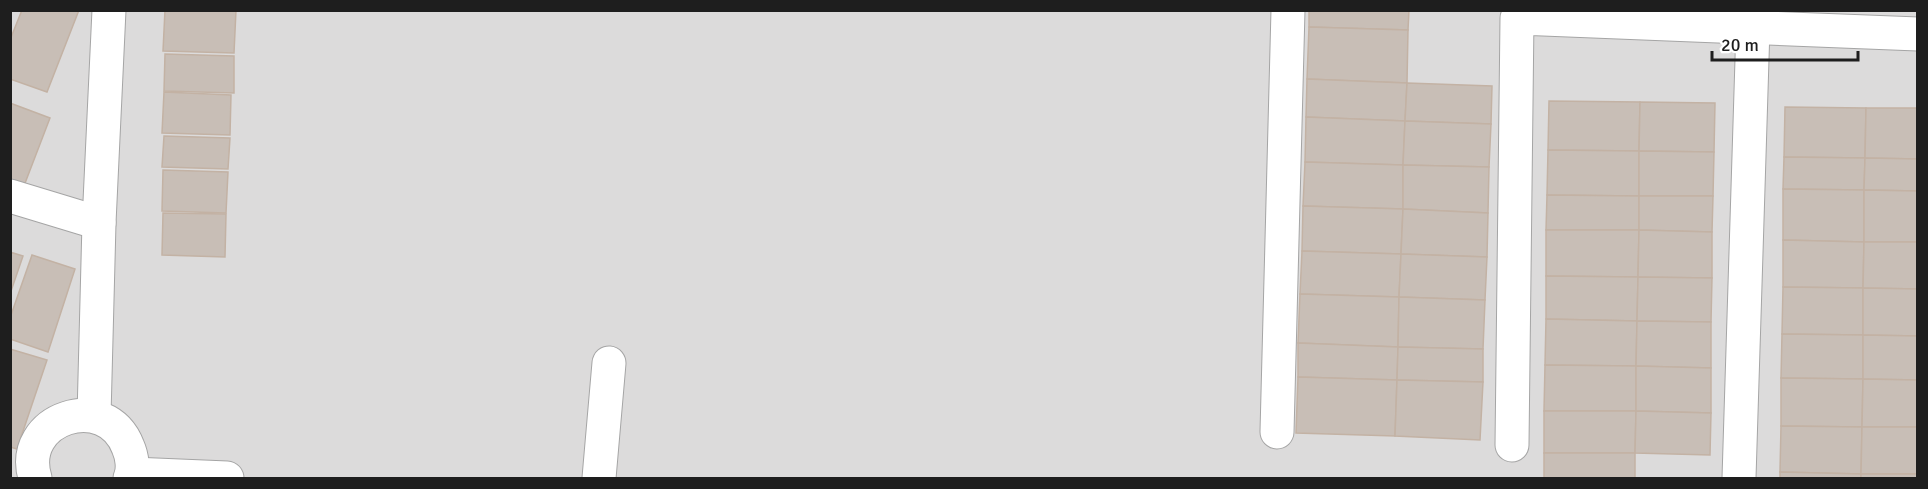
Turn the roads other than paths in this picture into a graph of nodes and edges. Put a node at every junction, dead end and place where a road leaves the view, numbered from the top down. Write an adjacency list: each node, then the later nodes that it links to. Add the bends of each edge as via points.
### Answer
1 (109, 10): 6 (street)
2 (1288, 10): 9 (street)
3 (1754, 27): 4 (street); 10 (street, via 1517,18); 15 (street)
4 (1917, 34)
5 (10, 196): 6 (street)
6 (99, 223): 8 (street)
7 (609, 363): 14 (street)
8 (94, 416): 11 (street, via 65,417 52,424 36,446); 12 (street, via 111,423 124,437 131,454)
9 (1277, 432)
10 (1512, 445)
11 (26, 473)
12 (131, 476): 13 (street)
13 (227, 478)
14 (599, 478)
15 (1739, 478)

